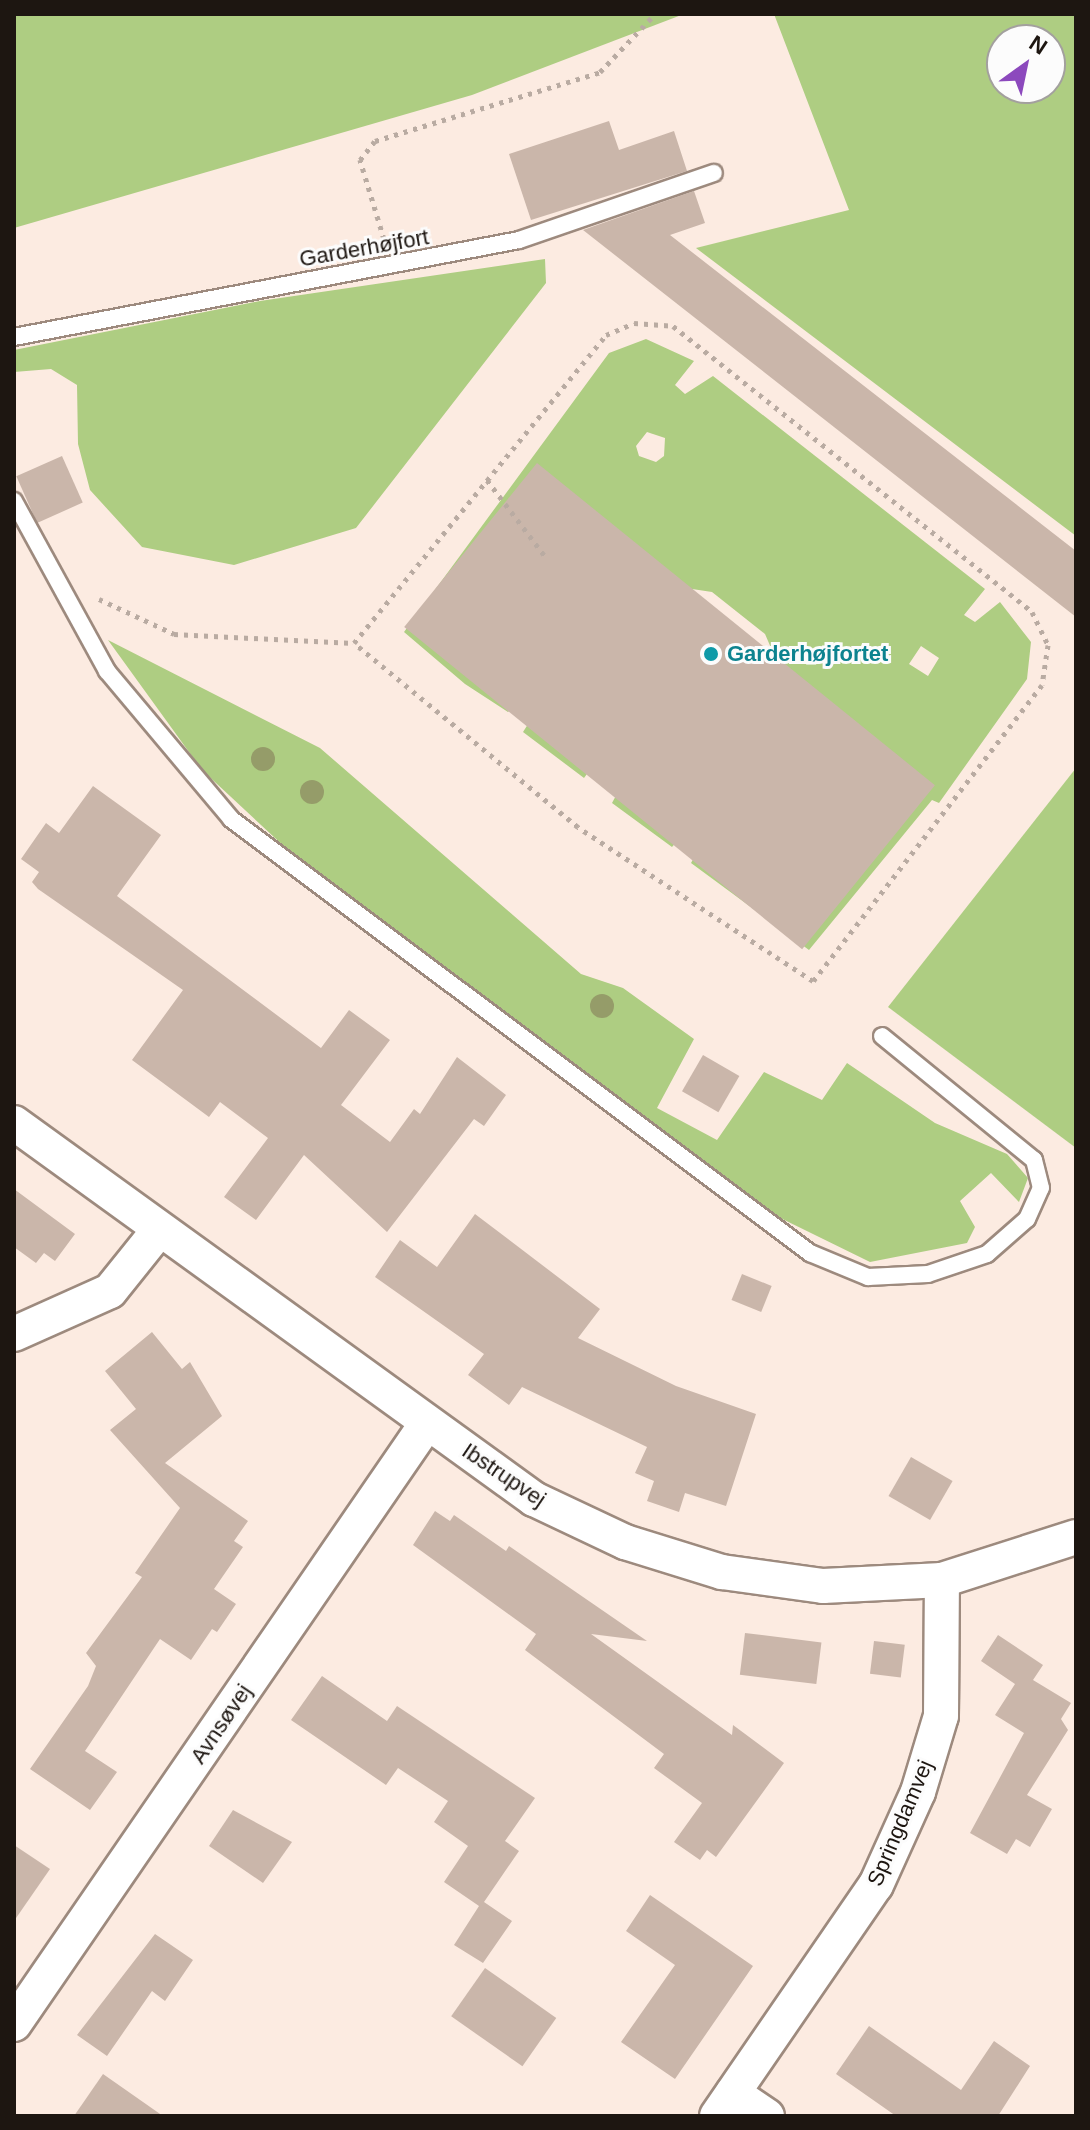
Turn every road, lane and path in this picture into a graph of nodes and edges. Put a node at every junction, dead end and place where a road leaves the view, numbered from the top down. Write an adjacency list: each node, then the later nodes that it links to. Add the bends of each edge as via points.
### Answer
1 (655, 14): 3 (path, via 600,72 375,141 360,160)
2 (714, 173): 3 (lane, Garderhøjfort, via 519,240)
3 (393, 267): 4 (lane, Garderhøjfort)
4 (14, 337)
5 (487, 480): 7 (path); 9 (path); 9 (path, via 606,335 634,323 673,326 1032,612 1048,645 1042,685 813,981 578,827)
6 (14, 501): 8 (lane)
7 (547, 559)
8 (59, 578): 9 (path, via 174,634); 10 (lane, via 107,671 231,819 810,1253 868,1277 928,1274 987,1254 1027,1219 1041,1188 1034,1160)
9 (354, 643)
10 (882, 1036)
11 (14, 1123): 12 (street, Ibstrupvej)
12 (159, 1230): 13 (street, via 110,1291); 14 (street, Ibstrupvej)
13 (14, 1334)
14 (427, 1423): 16 (street, Ibstrupvej, via 534,1499 625,1542 708,1568 823,1586); 17 (street, Avnsøvej)
15 (1076, 1537): 16 (street, Ibstrupvej)
16 (942, 1580): 18 (street, Springdamvej, via 941,1716 918,1792 876,1885)
17 (14, 2024)
18 (725, 2105): 19 (street)
19 (767, 2116)

